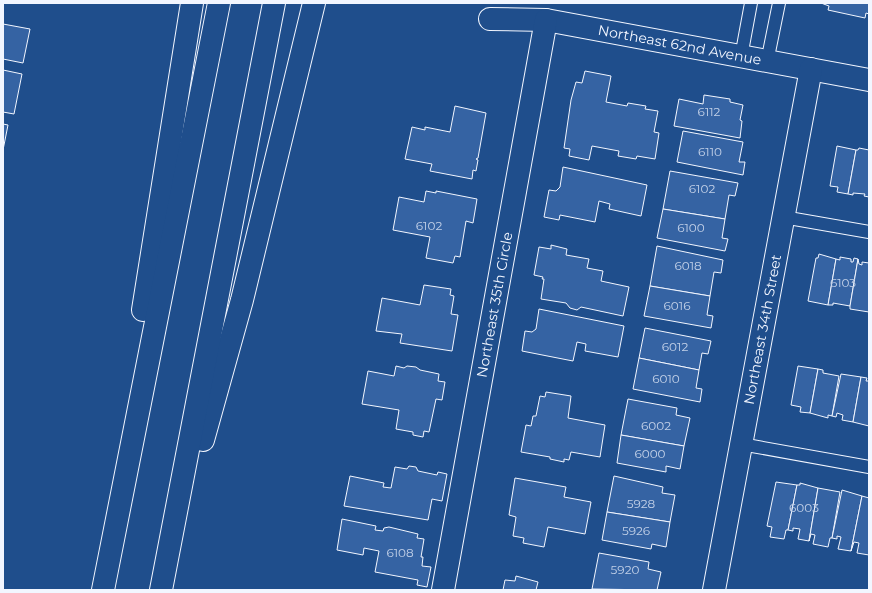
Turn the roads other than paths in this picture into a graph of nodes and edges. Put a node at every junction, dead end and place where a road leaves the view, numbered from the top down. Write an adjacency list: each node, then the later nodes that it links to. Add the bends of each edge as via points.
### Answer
1 (192, 3): 18 (main road)
2 (219, 3): 19 (main road)
3 (274, 3): 17 (main road)
4 (314, 3): 17 (main road, via 242,300)
5 (751, 3): 9 (lane)
6 (779, 3): 10 (lane)
7 (490, 19): 8 (main road, Northeast 62nd Avenue)
8 (546, 20): 9 (main road, Northeast 62nd Avenue); 20 (main road, Northeast 35th Circle)
9 (741, 57): 10 (main road, Northeast 62nd Avenue)
10 (767, 62): 11 (main road, Northeast 62nd Avenue)
11 (811, 69): 12 (main road, Northeast 62nd Avenue); 13 (main road, Northeast 34th Street)
12 (869, 80)
13 (783, 217): 14 (lane); 15 (main road, Northeast 34th Street)
14 (869, 232)
15 (741, 444): 16 (lane); 21 (main road, Northeast 34th Street)
16 (869, 467)
17 (162, 584)
18 (99, 590)
19 (102, 590)
20 (442, 590)
21 (714, 590)

